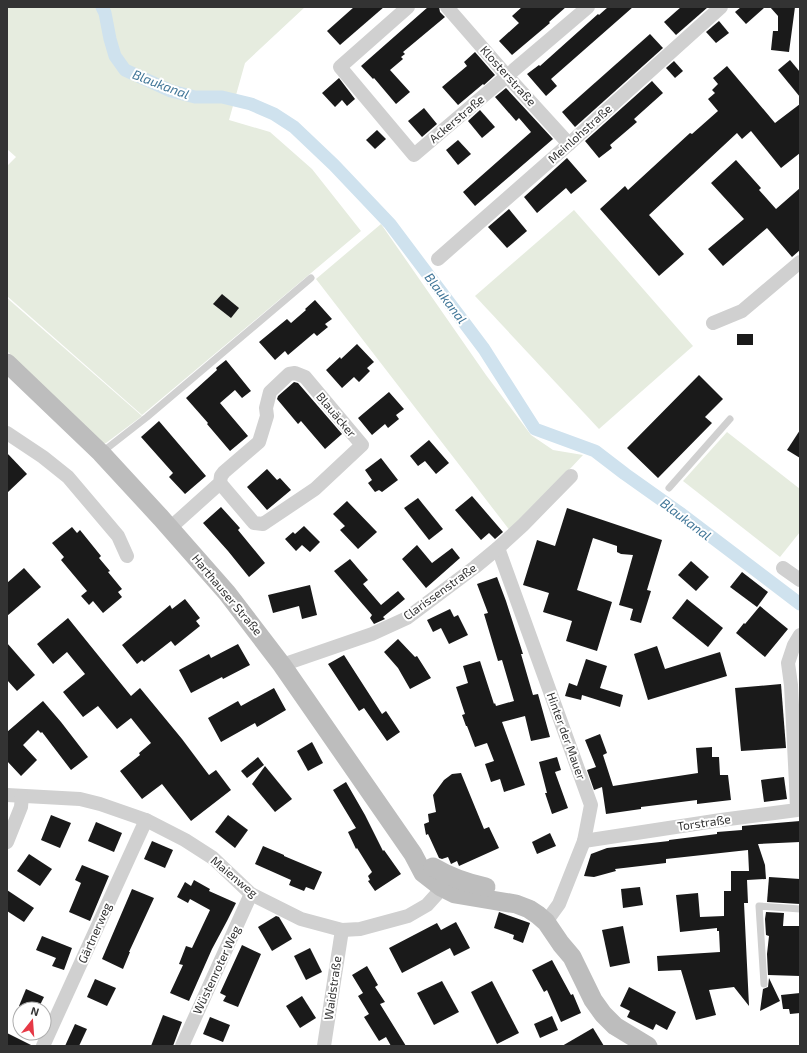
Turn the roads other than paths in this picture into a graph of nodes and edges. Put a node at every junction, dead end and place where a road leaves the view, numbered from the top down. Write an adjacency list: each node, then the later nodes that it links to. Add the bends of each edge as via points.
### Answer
1 (408, 7): 5 (street, Ackerstraße, via 340,68 414,155)
2 (448, 7): 5 (street, Klosterstraße)
3 (588, 7): 5 (street, Ackerstraße)
4 (721, 7): 6 (street, Meinlohstraße)
5 (507, 76): 6 (street, Klosterstraße)
6 (570, 144): 7 (street, Meinlohstraße)
7 (438, 259)
8 (800, 262): 10 (street, via 742,311)
9 (311, 278): 14 (lane)
10 (713, 323)
11 (7, 363): 14 (street, Harthauser Straße)
12 (730, 419): 17 (lane)
13 (7, 433): 20 (street, via 68,477 118,536)
14 (101, 453): 18 (street, Harthauser Straße)
15 (571, 476): 19 (street, Clarissenstraße)
16 (220, 483): 16 (street, Blauäcker, via 254,523 263,524 315,489 362,445 305,377 295,373 289,374 270,392 267,416 259,442 220,476); 18 (street, Blauäcker)
17 (669, 488)
18 (170, 528): 24 (street, Harthauser Straße)
19 (498, 548): 24 (street, Clarissenstraße, via 407,618 372,634); 30 (street, Hinter der Mauer, via 591,805)
20 (127, 556)
21 (783, 568): 22 (street)
22 (800, 580)
23 (800, 636): 25 (street, via 788,663)
24 (282, 665): 31 (street, Harthauser Straße, via 413,854 423,873)
25 (798, 784): 30 (street, Torstraße, via 797,810)
26 (7, 795): 27 (street, Maienweg)
27 (22, 796): 28 (street, Maienweg, via 80,799); 29 (street, via 21,807)
28 (146, 820): 32 (street, Maienweg, via 213,858); 37 (street, Gärtnerweg)
29 (7, 842)
30 (584, 842): 34 (street, Hinter der Mauer, via 559,904)
31 (444, 881): 34 (street, Harthauser Straße, via 455,894 516,904); 35 (street, Maienweg, via 426,905 408,916 360,930)
32 (251, 894): 35 (street, Maienweg, via 301,919); 38 (street, Wüstenroter Weg)
33 (800, 909): 36 (lane, via 759,906)
34 (550, 917): 40 (street, Harthauser Straße, via 555,934 572,957 593,1000 603,1014 615,1026)
35 (342, 930): 39 (street, Waidstraße)
36 (764, 984)
37 (44, 1046)
38 (182, 1046)
39 (324, 1046)
40 (648, 1046)

